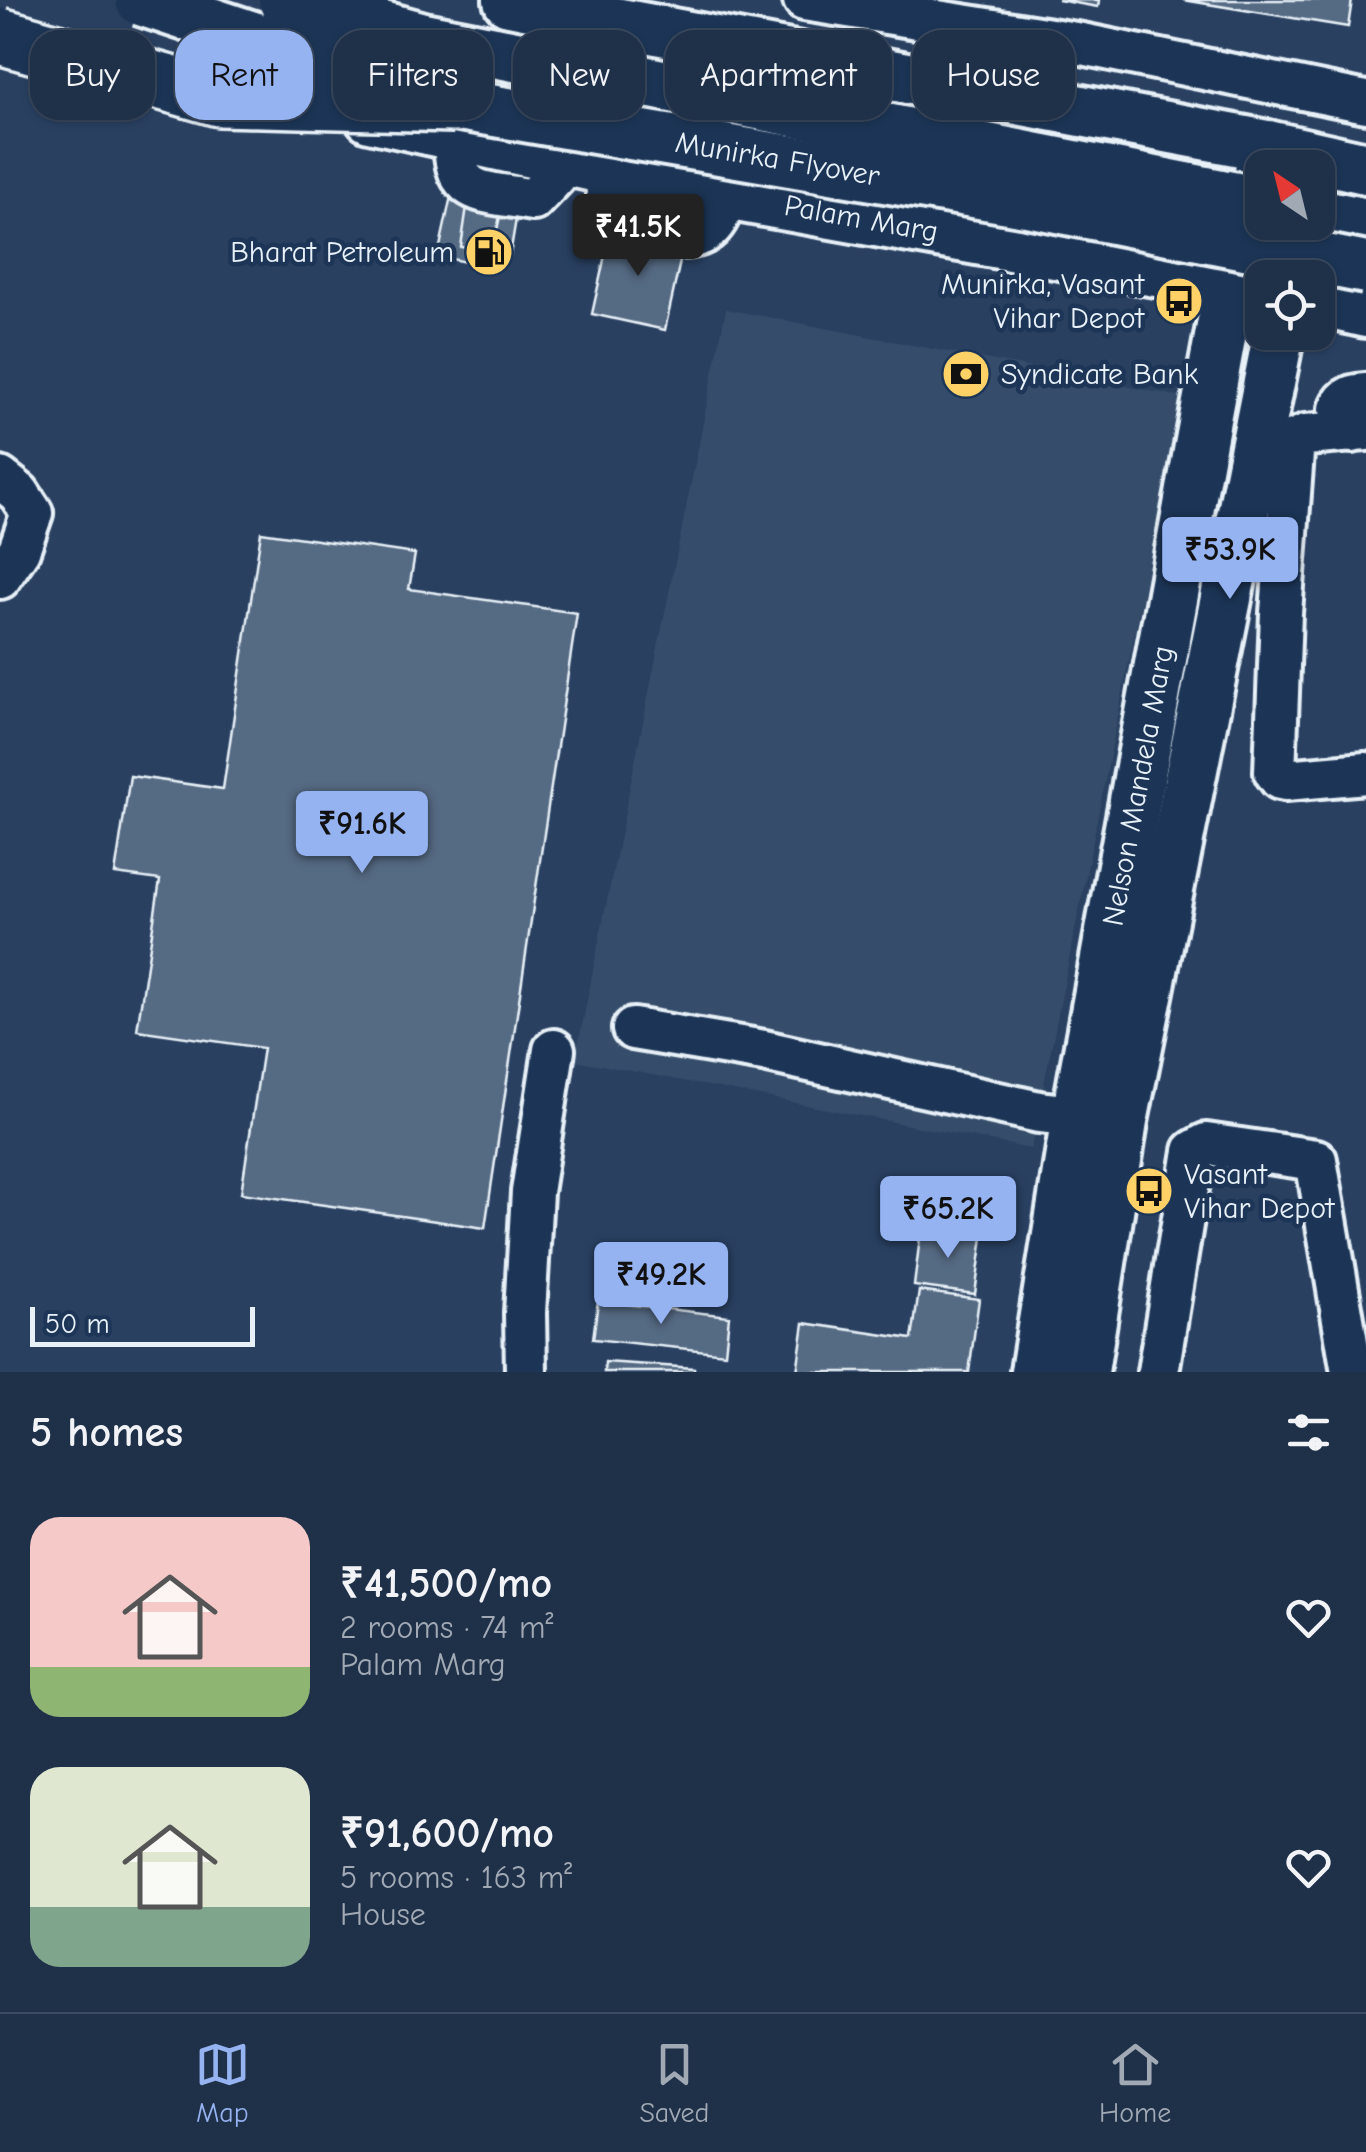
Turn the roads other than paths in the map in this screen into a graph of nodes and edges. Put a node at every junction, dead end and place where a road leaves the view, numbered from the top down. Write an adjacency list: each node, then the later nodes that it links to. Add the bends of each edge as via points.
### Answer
1 (141, 0): 7 (main road, Munirka Flyover, bridge)
2 (284, 0): 15 (main road, Munirka Flyover, bridge, via 423,38)
3 (510, 0): 13 (main road)
4 (804, 0): 9 (street, via 1082,44)
5 (0, 13): 8 (main road, Palam Marg, via 183,74)
6 (0, 36): 10 (highway, bridge, via 219,98)
7 (333, 73)
8 (333, 99)
9 (1366, 102)
10 (333, 108)
11 (457, 120): 20 (main road, Palam Marg, via 584,164)
12 (461, 120): 19 (main road, Munirka Flyover, bridge, via 1027,201)
13 (1267, 146): 14 (main road); 18 (main road, Nelson Mandela Marg)
14 (1280, 150)
15 (1245, 200)
16 (1335, 218): 17 (main road)
17 (1366, 224)
18 (1250, 260)
19 (1366, 268)
20 (1245, 286)
21 (1245, 292): 35 (main road, Nelson Mandela Marg)
22 (1335, 305): 23 (main road)
23 (1366, 312)
24 (1279, 350): 27 (main road, Nelson Mandela Marg)
25 (1366, 394): 26 (street, via 1342,404 1342,414)
26 (1359, 431): 27 (street)
27 (1278, 435): 30 (street); 31 (main road, Nelson Mandela Marg)
28 (0, 478): 29 (street, via 32,514)
29 (0, 578)
30 (1281, 612): 31 (street); 32 (street, via 1276,775 1285,780)
31 (1215, 651): 35 (main road, Nelson Mandela Marg)
32 (1366, 773)
33 (632, 1030): 35 (street)
34 (554, 1050): 36 (street, via 532,1192)
35 (1099, 1119): 37 (main road, Nelson Mandela Marg); 38 (main road, Nelson Mandela Marg)
36 (526, 1372)
37 (1036, 1372)
38 (1083, 1372)
39 (1158, 1372): 40 (street, via 1194,1151 1206,1144 1316,1160)
40 (1352, 1372)

